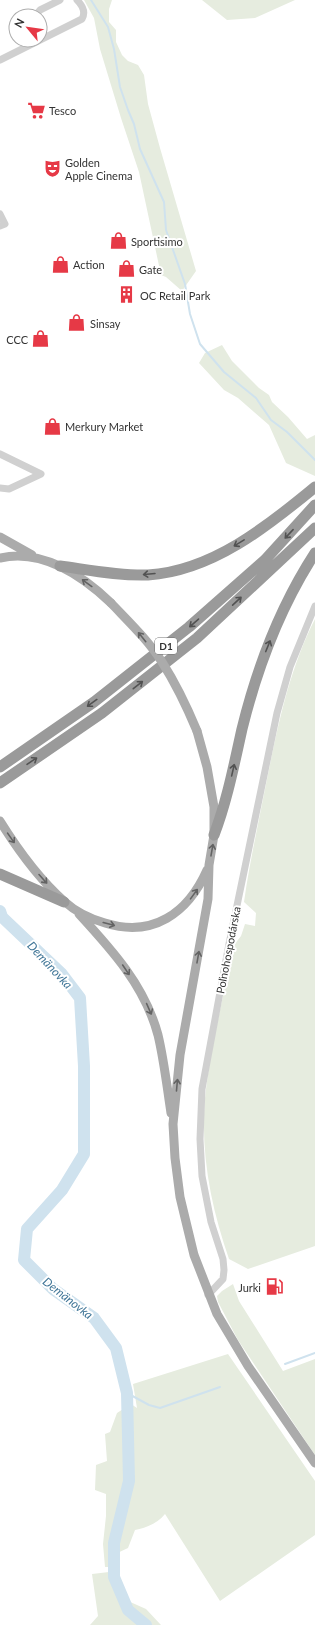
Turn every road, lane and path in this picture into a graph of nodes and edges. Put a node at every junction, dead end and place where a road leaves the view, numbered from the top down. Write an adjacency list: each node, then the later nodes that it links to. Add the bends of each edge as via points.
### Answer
1 (60, 0): 3 (street)
2 (77, 0): 4 (street, via 83,9 82,19)
3 (44, 8)
4 (48, 36)
5 (24, 48): 6 (street)
6 (0, 60)
7 (0, 214): 8 (street, via 5,224)
8 (0, 226)
9 (0, 454): 11 (street, via 41,474 9,489)
10 (315, 487): 18 (highway, one-way to 18, via 243,541 182,569 133,575)
11 (0, 488)
12 (315, 505): 20 (highway, D1, one-way to 20, via 265,560 189,627 94,702)
13 (315, 528): 21 (highway, D1, one-way to 13, via 102,713 197,638)
14 (0, 537): 17 (main road)
15 (315, 553): 23 (highway, one-way to 15, via 224,808 242,729 262,663 283,613)
16 (0, 558): 17 (main road)
17 (36, 558): 18 (main road)
18 (60, 566): 23 (main road, one-way to 18, bridge, via 214,807 207,767 197,731 184,700 161,661 138,631 86,582)
19 (315, 606): 29 (street, Poľnohospodárska, via 290,667 277,713 202,1089 202,1176 224,1270 223,1279)
20 (0, 767)
21 (0, 783)
22 (0, 821): 26 (main road, one-way to 26, via 23,856)
23 (214, 835): 24 (main road, one-way to 23)
24 (209, 865): 27 (main road, one-way to 24, via 99,922 118,927 136,928 154,924 171,916 186,904 197,890); 28 (main road, one-way to 24, via 180,1055 208,899)
25 (0, 874): 26 (highway)
26 (64, 902): 27 (main road)
27 (74, 909): 28 (main road, one-way to 28, via 121,961 150,1011 158,1035)
28 (174, 1124): 29 (main road, via 175,1158 182,1212)
29 (208, 1295): 30 (main road, via 234,1345)
30 (315, 1463)

